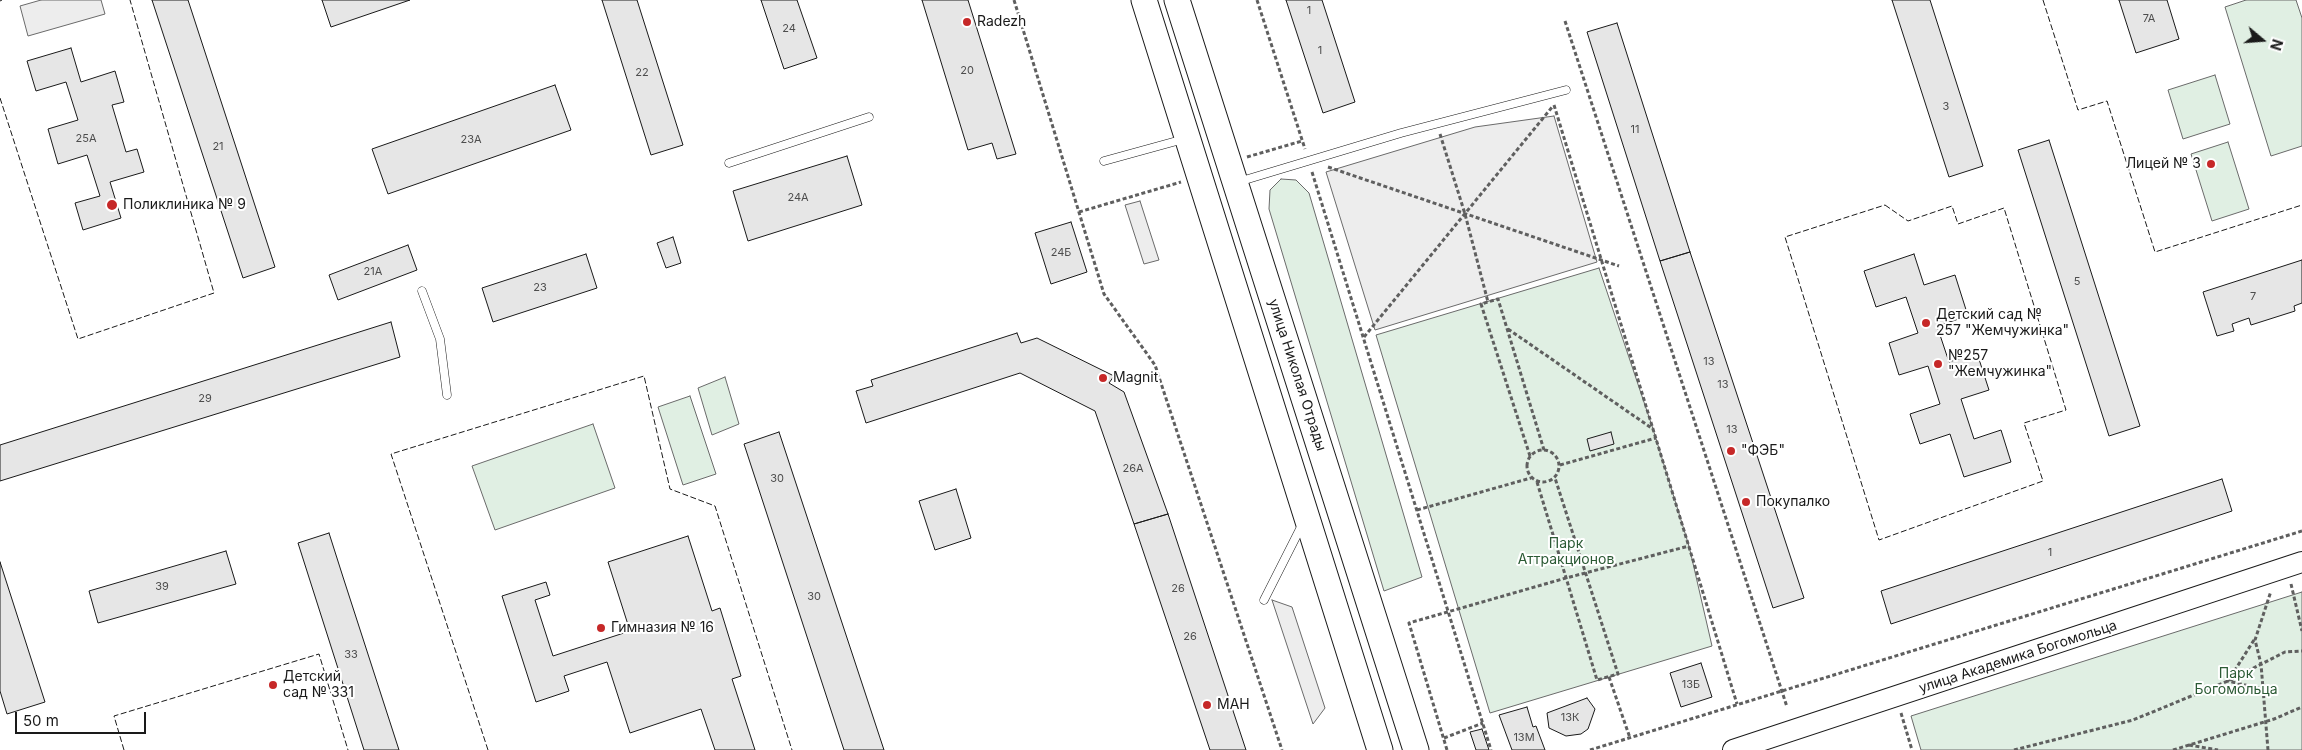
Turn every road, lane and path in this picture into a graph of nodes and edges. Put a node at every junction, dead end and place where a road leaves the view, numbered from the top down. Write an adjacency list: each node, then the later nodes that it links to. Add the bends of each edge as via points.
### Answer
1 (1014, 0): 17 (path)
2 (1144, 0): 10 (main road)
3 (1177, 0): 15 (main road, улица Николая Отрады)
4 (1257, 0): 11 (path)
5 (1565, 21): 52 (path)
6 (1566, 90): 7 (path); 9 (lane)
7 (1554, 105): 18 (path); 19 (path)
8 (870, 117): 14 (lane)
9 (1437, 124): 12 (lane); 18 (path)
10 (1188, 138): 13 (lane); 35 (main road)
11 (1302, 141): 12 (path); 15 (path)
12 (1308, 161): 15 (lane); 18 (path); 24 (path)
13 (1104, 162)
14 (728, 163)
15 (1239, 171): 64 (main road, улица Николая Отрады)
16 (1182, 182): 17 (path)
17 (1079, 212): 62 (path, via 1104,294 1155,365)
18 (1465, 214): 19 (path); 22 (path); 24 (path)
19 (1602, 260): 20 (path); 26 (path)
20 (1619, 266)
21 (422, 291): 25 (lane, via 440,340)
22 (1488, 302): 23 (path, via 1498,299); 29 (path, via 1481,304)
23 (1507, 328): 26 (path); 28 (path)
24 (1364, 338): 34 (path)
25 (447, 395)
26 (1653, 429): 27 (path)
27 (1656, 438): 30 (path); 37 (path)
28 (1544, 450): 29 (path); 30 (path, via 1552,452)
29 (1530, 456): 31 (path, via 1527,471)
30 (1560, 465): 32 (path)
31 (1531, 478): 33 (path); 34 (path)
32 (1555, 478): 33 (path); 39 (path)
33 (1537, 482): 40 (path)
34 (1417, 510): 44 (path)
35 (1307, 516): 43 (lane); 63 (main road)
36 (2302, 531): 52 (path)
37 (1689, 546): 39 (path); 53 (path)
38 (2302, 562): 68 (street, улица Академика Богомольца)
39 (1585, 574): 40 (path); 49 (path, via 1618,674)
40 (1566, 578): 44 (path); 49 (path, via 1597,680)
41 (2290, 584): 45 (path)
42 (2271, 590): 46 (path)
43 (1264, 600)
44 (1449, 612): 58 (path); 59 (path, via 1409,623)
45 (2302, 632)
46 (2255, 640): 48 (path); 50 (path)
47 (2302, 651): 48 (path, via 2285,652)
48 (2261, 664): 50 (path); 51 (path)
49 (1609, 677): 60 (path)
50 (2228, 681): 51 (path); 70 (path, via 2133,720)
51 (2262, 689): 57 (path)
52 (1782, 691): 53 (path); 54 (path)
53 (1737, 704): 60 (path)
54 (1787, 707)
55 (2302, 707): 57 (path)
56 (1900, 710): 69 (path)
57 (2264, 721): 61 (path); 73 (path)
58 (1483, 722): 59 (path); 66 (path)
59 (1444, 738): 65 (path)
60 (1630, 738): 67 (path)
61 (2187, 745): 71 (path); 72 (path)
62 (1282, 750)
63 (1380, 750)
64 (1416, 750)
65 (1447, 750)
66 (1491, 750)
67 (1590, 750)
68 (1733, 750)
69 (1912, 750)
70 (2014, 750)
71 (2173, 750)
72 (2218, 750)
73 (2268, 750)

